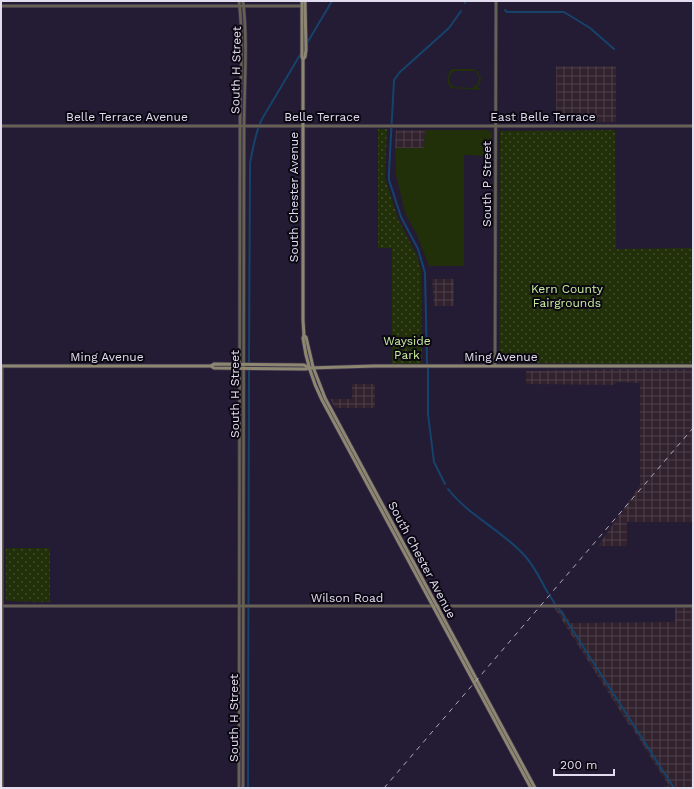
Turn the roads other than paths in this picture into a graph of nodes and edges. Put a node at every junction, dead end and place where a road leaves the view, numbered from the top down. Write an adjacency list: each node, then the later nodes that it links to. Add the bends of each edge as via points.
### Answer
1 (3, 1): 6 (street)
2 (239, 1): 7 (street, South H Street)
3 (243, 1): 8 (street, South H Street)
4 (304, 1): 9 (main road, South Chester Avenue)
5 (496, 1): 15 (street, South P Street)
6 (2, 6): 7 (street)
7 (240, 6): 8 (street); 12 (street, South H Street)
8 (244, 6): 9 (street); 17 (street, South H Street)
9 (304, 6): 10 (main road, South Chester Avenue); 10 (main road, South Chester Avenue)
10 (303, 43): 18 (main road, South Chester Avenue)
11 (1, 126): 12 (street, Belle Terrace Avenue)
12 (240, 126): 17 (street, Belle Terrace Avenue); 19 (street, South H Street)
13 (254, 126): 17 (street, Belle Terrace Avenue); 18 (street, Belle Terrace)
14 (392, 126): 15 (street, East Belle Terrace); 18 (street, Belle Terrace)
15 (496, 126): 16 (street, East Belle Terrace); 22 (street, South P Street)
16 (693, 126)
17 (244, 127): 20 (street, South H Street)
18 (303, 127): 25 (main road, South Chester Avenue, via 303,341)
19 (240, 321): 20 (street); 24 (street, South H Street)
20 (244, 335): 24 (street, South H Street)
21 (1, 366): 24 (main road, Ming Avenue); 26 (street)
22 (495, 366): 23 (main road, Ming Avenue); 25 (main road, Ming Avenue)
23 (693, 366)
24 (243, 367): 25 (main road, Ming Avenue); 30 (street, South H Street); 31 (street, South H Street)
25 (311, 368): 27 (main road, South Chester Avenue, via 322,400); 28 (main road, South Chester Avenue)
26 (1, 606): 30 (street, Wilson Road); 32 (street)
27 (432, 606): 28 (street, Wilson Road); 31 (street, Wilson Road); 35 (main road, South Chester Avenue)
28 (437, 606): 29 (street, Wilson Road); 36 (main road, South Chester Avenue)
29 (693, 606)
30 (239, 607): 31 (street, Wilson Road); 33 (street, South H Street)
31 (243, 607): 34 (street, South H Street)
32 (2, 788)
33 (239, 788)
34 (243, 788)
35 (531, 788)
36 (535, 788)

